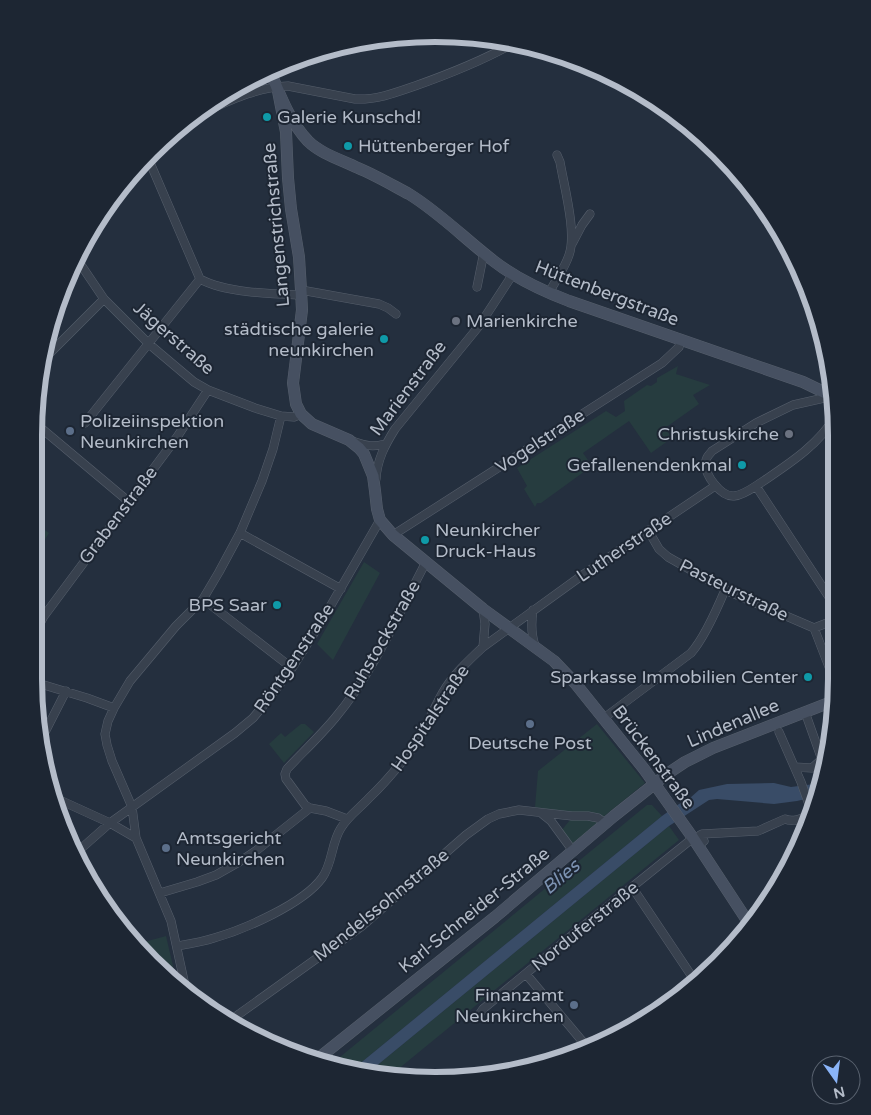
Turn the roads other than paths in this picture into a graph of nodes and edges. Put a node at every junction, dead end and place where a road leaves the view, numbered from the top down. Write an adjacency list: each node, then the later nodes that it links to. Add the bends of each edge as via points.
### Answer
1 (503, 49): 3 (street, via 457,71 379,97 355,99 296,87)
2 (273, 78): 3 (street)
3 (277, 89): 4 (street, via 262,89); 5 (street, Hüttenbergstraße, via 298,129); 6 (street, Langenstrichstraße)
4 (225, 104)
5 (309, 142): 6 (street); 13 (street, Hüttenbergstraße, via 410,195)
6 (286, 148): 16 (street, Langenstrichstraße)
7 (557, 155): 10 (street, via 570,218)
8 (151, 165): 14 (street)
9 (590, 214): 10 (street)
10 (571, 245): 17 (street, via 567,261)
11 (483, 257): 15 (street)
12 (81, 265): 18 (street, Jägerstraße)
13 (513, 274): 17 (street, Hüttenbergstraße); 32 (street, Marienstraße, via 479,326)
14 (200, 279): 16 (street, via 243,291); 21 (street)
15 (477, 287)
16 (302, 292): 19 (street, via 379,304); 26 (street, Langenstrichstraße, via 293,383)
17 (549, 293): 20 (street, Hüttenbergstraße)
18 (104, 299): 21 (street, Jägerstraße); 22 (street)
19 (396, 314)
20 (680, 340): 24 (street, Hüttenbergstraße, via 804,382); 40 (street, Vogelstraße, via 679,347 662,363)
21 (149, 344): 23 (street, Jägerstraße, via 184,375); 28 (street)
22 (52, 351)
23 (208, 390): 27 (street, Jägerstraße); 36 (street, Grabenstraße)
24 (826, 393)
25 (827, 398): 33 (street, via 793,405 773,414 712,451 705,461)
26 (301, 414): 27 (street, Jägerstraße, via 294,418); 31 (street, via 312,424)
27 (282, 416): 39 (street, via 262,482)
28 (85, 424)
29 (828, 427): 34 (street, via 805,452)
30 (42, 431): 36 (street)
31 (349, 440): 32 (street, via 370,447); 35 (street, via 364,454)
32 (385, 444): 35 (street, Marienstraße, via 376,470)
33 (716, 486): 34 (street, via 727,496 741,494); 38 (street, Lutherstraße)
34 (756, 486): 44 (street)
35 (375, 491): 37 (street, Marienstraße)
36 (128, 500): 48 (street, Grabenstraße)
37 (380, 520): 40 (street, Marienstraße); 42 (street, Röntgenstraße)
38 (648, 530): 43 (street, Pasteurstraße, via 668,557); 47 (street, Lutherstraße)
39 (240, 533): 42 (street); 45 (street)
40 (392, 535): 41 (street, Marienstraße)
41 (426, 562): 46 (street, Marienstraße); 71 (street, Ruhstockstraße, via 354,692 336,718 287,769 286,779)
42 (341, 588): 55 (street, Röntgenstraße)
43 (725, 590): 51 (street, Pasteurstraße); 61 (street, via 691,653)
44 (828, 597)
45 (203, 599): 55 (street); 59 (street, via 130,681)
46 (483, 609): 50 (street, Marienstraße); 53 (street)
47 (533, 610): 50 (street, Lutherstraße); 52 (street, via 531,628)
48 (42, 620)
49 (828, 622): 51 (street)
50 (509, 628): 52 (street, Brückenstraße); 53 (street, Hospitalstraße)
51 (814, 628): 54 (street)
52 (535, 646): 61 (street, Brückenstraße, via 576,683)
53 (483, 647): 74 (street, Hospitalstraße, via 443,692 413,748)
54 (828, 664)
55 (292, 668): 70 (street, Röntgenstraße, via 253,718)
56 (42, 684): 57 (street)
57 (66, 691): 59 (street); 62 (street)
58 (828, 703): 60 (street, Lindenallee)
59 (114, 708): 70 (street, via 105,734 112,761)
60 (805, 712): 64 (street); 67 (street, Lindenallee, via 713,748 685,762)
61 (604, 718): 67 (street, Brückenstraße)
62 (46, 730)
63 (779, 732): 66 (street)
64 (821, 757)
65 (820, 761): 66 (street, via 812,768)
66 (794, 767): 69 (street)
67 (654, 784): 78 (street, Karl-Schneider-Straße); 80 (street, Brückenstraße)
68 (62, 802): 77 (street)
69 (809, 804)
70 (132, 807): 77 (street, Röntgenstraße); 79 (street)
71 (310, 808): 74 (street); 84 (street, via 257,850 224,871)
72 (541, 813): 78 (street, Mendelssohnstraße, via 588,816); 82 (street); 91 (street, Mendelssohnstraße, via 519,810 488,819 362,926)
73 (804, 816): 75 (street)
74 (347, 819): 86 (street, Hospitalstraße, via 335,841 329,866 307,893 279,911 242,928 212,939)
75 (797, 819): 76 (street); 80 (street, Norduferstraße, via 785,819 758,830 702,834 704,842)
76 (802, 821)
77 (110, 823): 79 (street); 81 (street, Röntgenstraße)
78 (606, 823): 82 (street, Karl-Schneider-Straße)
79 (136, 838): 84 (street)
80 (693, 839): 83 (street, Norduferstraße); 85 (street, Brückenstraße)
81 (81, 849)
82 (574, 850): 93 (street, Karl-Schneider-Straße)
83 (632, 887): 87 (street, Norduferstraße); 88 (street)
84 (160, 893): 86 (street)
85 (746, 920)
86 (177, 946): 89 (street)
87 (526, 974): 90 (street, Norduferstraße); 92 (street)
88 (692, 977)
89 (184, 982)
90 (479, 1015)
91 (235, 1017)
92 (584, 1044)
93 (322, 1056)

